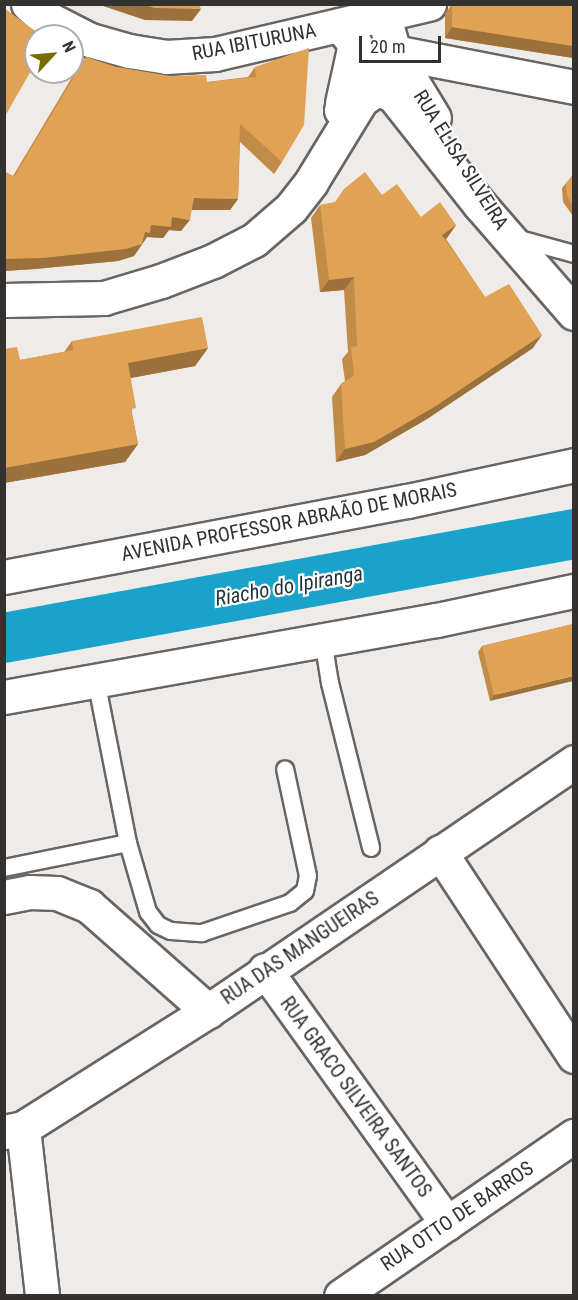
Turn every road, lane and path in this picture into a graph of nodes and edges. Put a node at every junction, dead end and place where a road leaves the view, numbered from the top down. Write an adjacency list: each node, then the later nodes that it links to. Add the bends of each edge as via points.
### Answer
1 (28, 4): 4 (street, RUA IBITURUNA, via 39,14 90,40 166,57 215,54)
2 (429, 4): 3 (street, RUA IBITURUNA)
3 (381, 10): 4 (street, RUA IBITURUNA); 5 (street, RUA ELISA SILVEIRA)
4 (340, 24): 7 (street, via 355,44)
5 (394, 52): 6 (street); 7 (street); 9 (street, RUA ELISA SILVEIRA)
6 (573, 87)
7 (339, 111): 8 (street)
8 (327, 155): 9 (street, RUA ELISA SILVEIRA, via 361,100 374,91 393,95); 11 (street, via 291,208 254,240 213,261 104,298)
9 (509, 236): 10 (lane); 12 (street, RUA ELISA SILVEIRA)
10 (573, 254)
11 (4, 300)
12 (573, 313)
13 (573, 465): 14 (street, AVENIDA PROFESSOR ABRAÃO DE MORAIS, via 408,501)
14 (4, 577)
15 (573, 591): 16 (street)
16 (323, 640): 17 (street); 22 (lane, via 330,683)
17 (96, 680): 18 (street); 21 (lane)
18 (4, 696)
19 (573, 762): 23 (street, RUA DAS MANGUEIRAS)
20 (285, 769): 21 (lane, via 308,876 305,891 290,903 202,933 171,931 158,925 148,912)
21 (128, 843): 24 (lane)
22 (372, 848)
23 (441, 852): 26 (street, RUA DAS MANGUEIRAS); 28 (street)
24 (4, 868)
25 (4, 897): 27 (street, via 30,892 57,894 89,906)
26 (266, 970): 27 (street, RUA DAS MANGUEIRAS); 31 (street, RUA GRACO SILVEIRA SANTOS)
27 (208, 1011): 29 (street, RUA DAS MANGUEIRAS)
28 (573, 1056)
29 (14, 1130): 32 (street)
30 (573, 1136): 31 (street, RUA OTTO DE BARROS)
31 (447, 1223): 33 (street, RUA OTTO DE BARROS)
32 (42, 1296)
33 (340, 1296)

